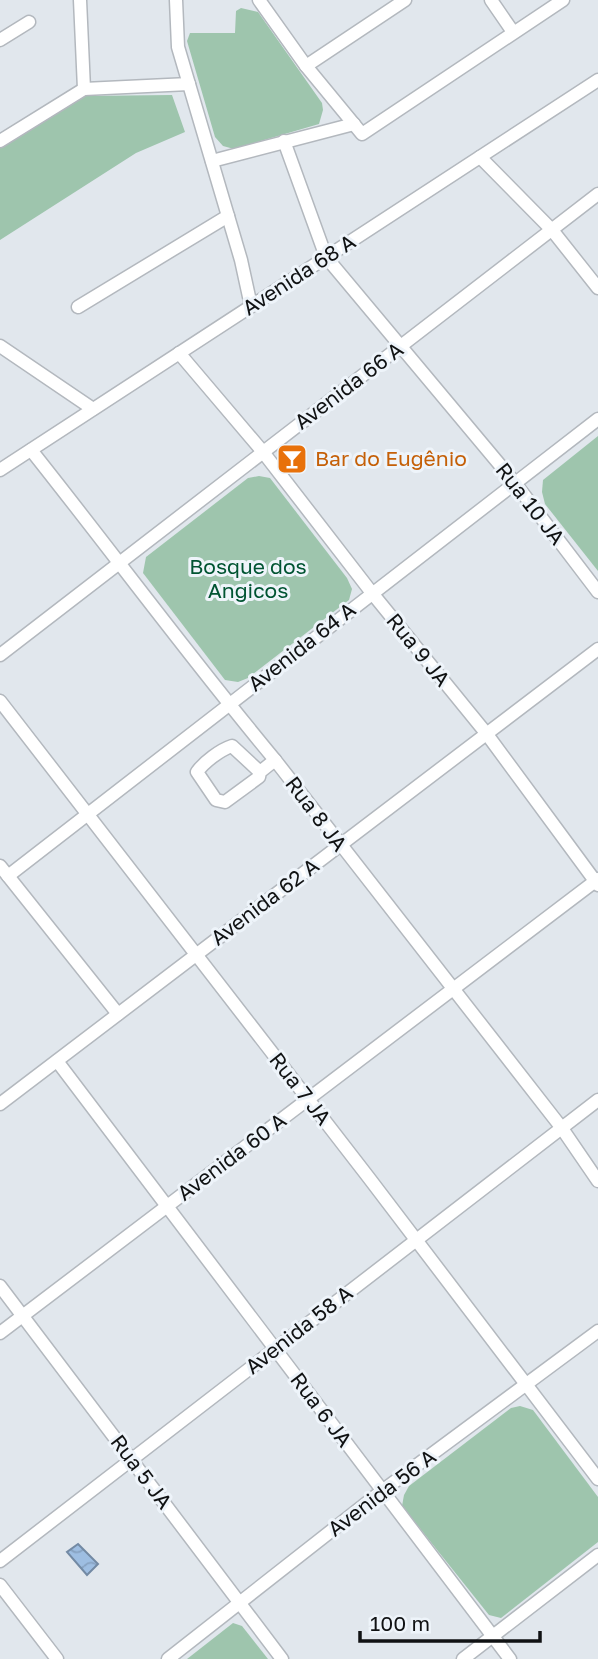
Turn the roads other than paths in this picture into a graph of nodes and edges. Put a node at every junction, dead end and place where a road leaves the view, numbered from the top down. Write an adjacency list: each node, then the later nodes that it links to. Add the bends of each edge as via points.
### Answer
1 (80, 0): 13 (street)
2 (176, 0): 12 (street, via 178,47)
3 (259, 0): 10 (street)
4 (405, 0): 10 (street)
5 (491, 0): 8 (street)
6 (563, 0): 8 (street)
7 (29, 22): 9 (street)
8 (513, 32): 14 (street)
9 (0, 40)
10 (306, 66): 14 (street)
11 (598, 80): 17 (street, Avenida 68 A)
12 (189, 84): 13 (street); 18 (street)
13 (84, 89): 15 (street)
14 (358, 129): 16 (street)
15 (0, 141)
16 (284, 141): 18 (street); 22 (street, Rua 10 JA)
17 (480, 157): 21 (street); 22 (street, Avenida 68 A)
18 (212, 161): 20 (street)
19 (598, 194): 21 (street, Avenida 66 A)
20 (228, 216): 24 (street); 25 (street)
21 (552, 230): 23 (street); 27 (street, Avenida 66 A)
22 (326, 257): 24 (street, Avenida 68 A); 27 (street, Rua 10 JA)
23 (598, 288)
24 (251, 306): 28 (street, Avenida 68 A)
25 (78, 307)
26 (0, 346): 29 (street)
27 (399, 347): 32 (street, Avenida 66 A); 34 (street, Rua 10 JA)
28 (179, 353): 29 (street, Avenida 68 A); 32 (street, Rua 9 JA)
29 (93, 409): 31 (street, Avenida 68 A)
30 (598, 419): 34 (street, Avenida 64 A)
31 (31, 450): 33 (street, Avenida 68 A); 35 (street, Rua 8 JA)
32 (263, 452): 35 (street, Avenida 66 A); 37 (street, Rua 9 JA)
33 (0, 470)
34 (515, 483): 36 (street, Rua 10 JA); 37 (street, Avenida 64 A)
35 (121, 562): 39 (street, Avenida 66 A); 41 (street, Rua 8 JA)
36 (598, 592)
37 (372, 593): 41 (street, Avenida 64 A); 42 (street, Rua 9 JA)
38 (598, 649): 42 (street, Avenida 62 A)
39 (0, 655)
40 (0, 701): 45 (street, Rua 7 JA)
41 (228, 704): 43 (street, Rua 8 JA); 45 (street, Avenida 64 A)
42 (485, 733): 46 (street, Avenida 62 A); 48 (street, Rua 9 JA)
43 (275, 760): 44 (street); 46 (street, Rua 8 JA)
44 (260, 772): 44 (street, via 225,802 216,800 197,772 232,746)
45 (89, 813): 47 (street, Avenida 64 A); 49 (street, Rua 7 JA)
46 (339, 845): 49 (street, Avenida 62 A); 50 (street, Rua 8 JA)
47 (4, 871): 51 (street)
48 (597, 882): 50 (street, Avenida 60 A)
49 (196, 954): 51 (street, Avenida 62 A); 53 (street, Rua 7 JA)
50 (453, 989): 53 (street, Avenida 60 A); 56 (street, Rua 8 JA)
51 (118, 1014): 52 (street, Avenida 62 A)
52 (57, 1060): 55 (street, Avenida 62 A); 58 (street, Rua 6 JA)
53 (308, 1099): 58 (street, Avenida 60 A); 59 (street, Rua 7 JA)
54 (598, 1100): 56 (street, Avenida 58 A)
55 (0, 1104)
56 (561, 1127): 57 (street, Rua 8 JA); 59 (street, Avenida 58 A)
57 (598, 1181)
58 (167, 1206): 61 (street, Avenida 60 A); 64 (street, Rua 6 JA)
59 (416, 1239): 64 (street, Avenida 58 A); 65 (street, Rua 7 JA)
60 (0, 1286): 61 (street, Rua 5 JA)
61 (23, 1316): 63 (street, Avenida 60 A); 66 (street, Rua 5 JA)
62 (598, 1331): 65 (street, Avenida 56 A)
63 (0, 1333)
64 (274, 1348): 66 (street, Avenida 58 A); 68 (street, Rua 6 JA)
65 (527, 1384): 67 (street, Rua 7 JA); 68 (street, Avenida 56 A)
66 (131, 1459): 70 (street, Avenida 58 A); 72 (street, Rua 5 JA)
67 (598, 1479)
68 (382, 1491): 72 (street, Avenida 56 A); 73 (street, Rua 6 JA)
69 (598, 1555): 73 (street)
70 (0, 1560)
71 (0, 1585): 74 (street)
72 (240, 1604): 75 (street, Avenida 56 A); 76 (street, Rua 5 JA)
73 (492, 1637): 77 (street); 78 (street, Rua 6 JA)
74 (57, 1659)
75 (168, 1659)
76 (282, 1659)
77 (463, 1659)
78 (510, 1659)

